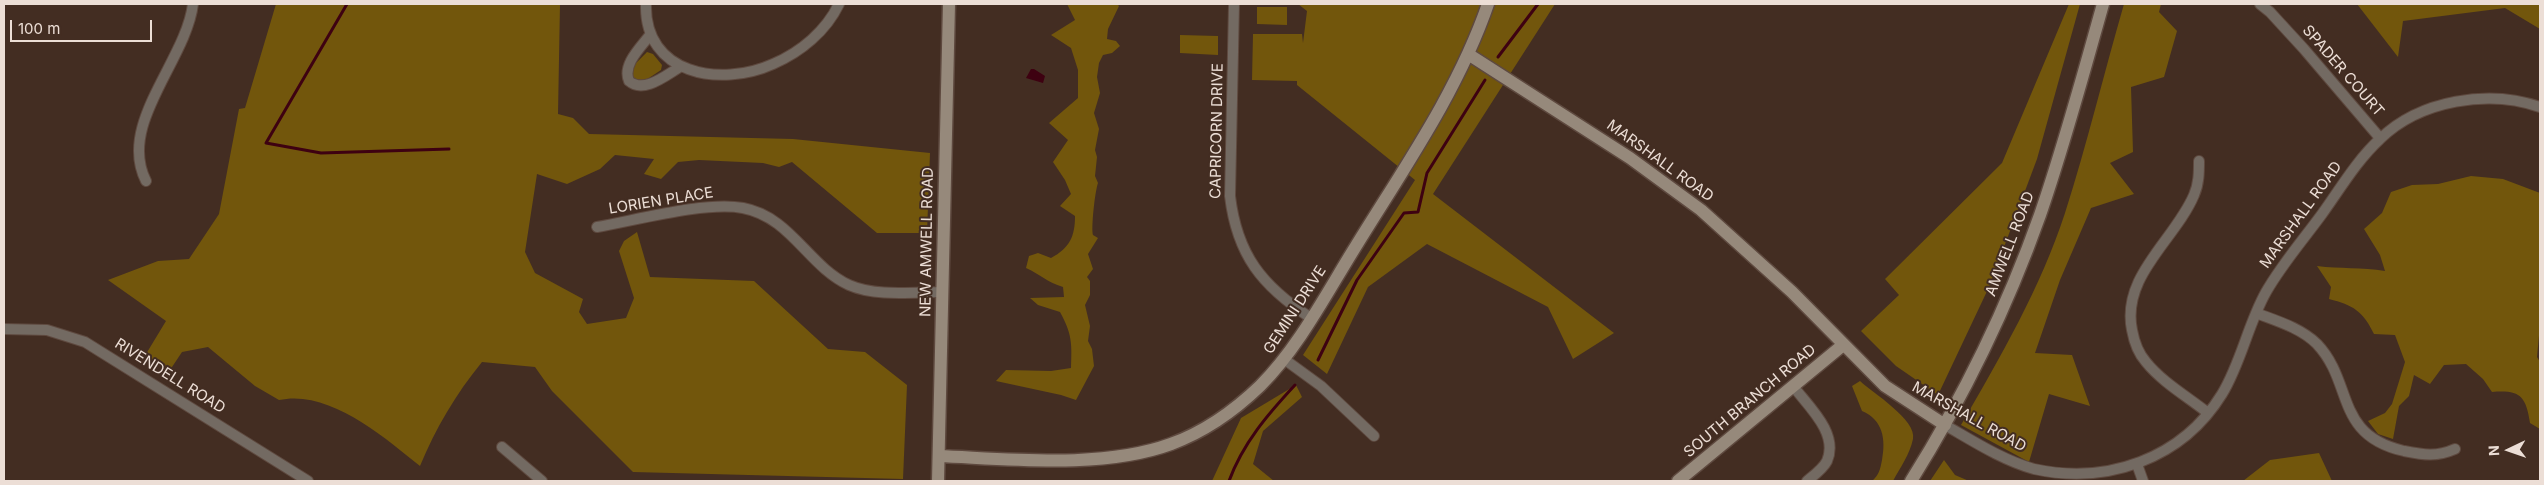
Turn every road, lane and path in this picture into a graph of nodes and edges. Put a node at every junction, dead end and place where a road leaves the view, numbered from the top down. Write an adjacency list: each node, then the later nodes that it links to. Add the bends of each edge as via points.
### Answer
1 (193, 4): 15 (street, via 187,30 159,86 138,142 139,162)
2 (646, 4): 9 (street)
3 (839, 4): 11 (street, via 817,34 773,65 750,72 720,74 696,72)
4 (949, 4): 17 (street, NEW AMWELL ROAD)
5 (1234, 4): 19 (street, CAPRICORN DRIVE, via 1230,196 1234,222 1247,256 1259,275 1284,300)
6 (1488, 4): 10 (street, GEMINI DRIVE)
7 (2103, 4): 25 (street, AMWELL ROAD, via 2059,159 2039,216 1991,333)
8 (2260, 4): 13 (street, SPADER COURT, via 2304,49)
9 (650, 35): 11 (street, via 668,59); 11 (street, via 628,65 629,81 639,86 648,85)
10 (1468, 54): 19 (street, GEMINI DRIVE, via 1429,128); 21 (street, MARSHALL ROAD, via 1630,158 1695,204 1792,292)
11 (680, 66)
12 (2540, 107): 13 (street, MARSHALL ROAD, via 2496,98 2458,102 2414,117)
13 (2380, 138): 18 (street, MARSHALL ROAD, via 2276,276)
14 (2199, 161): 24 (street, via 2194,195 2141,277 2130,312 2134,338 2144,360)
15 (146, 181)
16 (597, 228): 17 (street, LORIEN PLACE, via 702,208 744,208 777,222 827,272 850,286 880,292)
17 (943, 292): 29 (street, NEW AMWELL ROAD)
18 (2256, 313): 24 (street, MARSHALL ROAD, via 2222,393); 28 (street, via 2296,329 2318,345 2331,366 2349,412 2375,440 2386,446 2424,455 2440,455)
19 (1310, 318): 22 (street, GEMINI DRIVE)
20 (4, 329): 31 (street, RIVENDELL ROAD, via 47,330 85,342)
21 (1843, 345): 23 (street, SOUTH BRANCH ROAD); 25 (street, MARSHALL ROAD, via 1885,386)
22 (1284, 359): 26 (street, via 1321,386); 29 (street, GEMINI DRIVE, via 1260,386 1223,417 1192,435 1146,451 1095,460)
23 (1793, 386): 34 (street, SOUTH BRANCH ROAD); 35 (street, via 1828,434 1830,449 1826,462)
24 (2208, 413): 30 (street, MARSHALL ROAD, via 2177,444)
25 (1945, 425): 30 (street, MARSHALL ROAD, via 2012,461 2056,474 2092,476); 36 (street, AMWELL ROAD)
26 (1374, 436)
27 (502, 447): 32 (street)
28 (2455, 449)
29 (939, 456): 33 (street, NEW AMWELL ROAD)
30 (2138, 467): 37 (street)
31 (308, 481)
32 (542, 481)
33 (938, 481)
34 (1678, 481)
35 (1808, 481)
36 (1911, 481)
37 (2143, 481)

